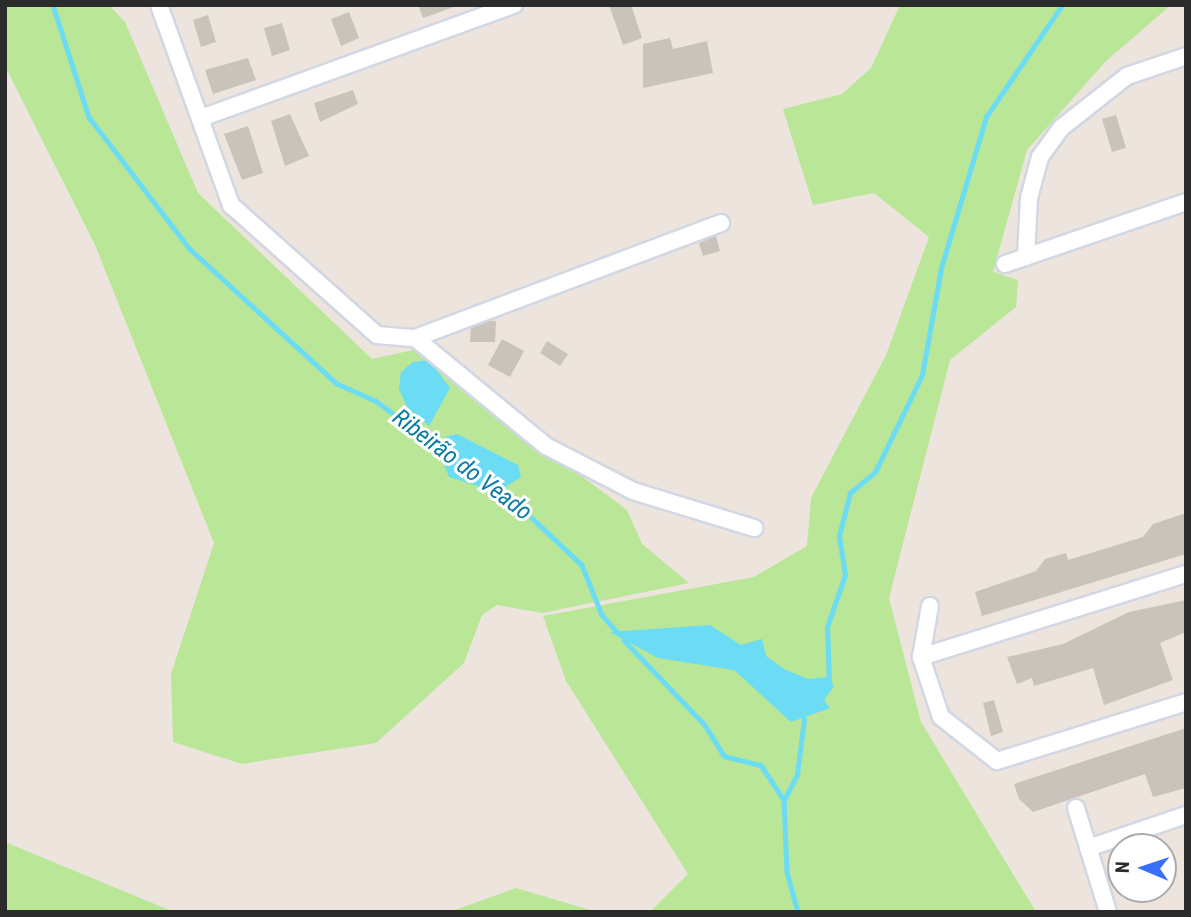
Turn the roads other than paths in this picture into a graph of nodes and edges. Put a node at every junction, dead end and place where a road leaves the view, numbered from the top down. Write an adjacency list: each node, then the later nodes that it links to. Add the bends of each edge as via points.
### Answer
1 (159, 5): 4 (street)
2 (514, 5): 4 (street)
3 (1186, 56): 7 (street, via 1127,76 1061,128 1040,158 1029,198)
4 (201, 118): 9 (street, via 230,205 266,242 377,335)
5 (1186, 202): 7 (street)
6 (722, 223): 9 (street)
7 (1026, 257): 8 (street)
8 (1005, 264)
9 (415, 338): 10 (street, via 546,446 633,491)
10 (754, 528)
11 (1186, 574): 13 (street)
12 (930, 606): 13 (street)
13 (921, 657): 14 (street, via 941,717 997,761)
14 (1186, 702)
15 (1076, 808): 17 (street)
16 (1186, 815): 17 (street)
17 (1088, 848): 18 (street)
18 (1108, 912)

